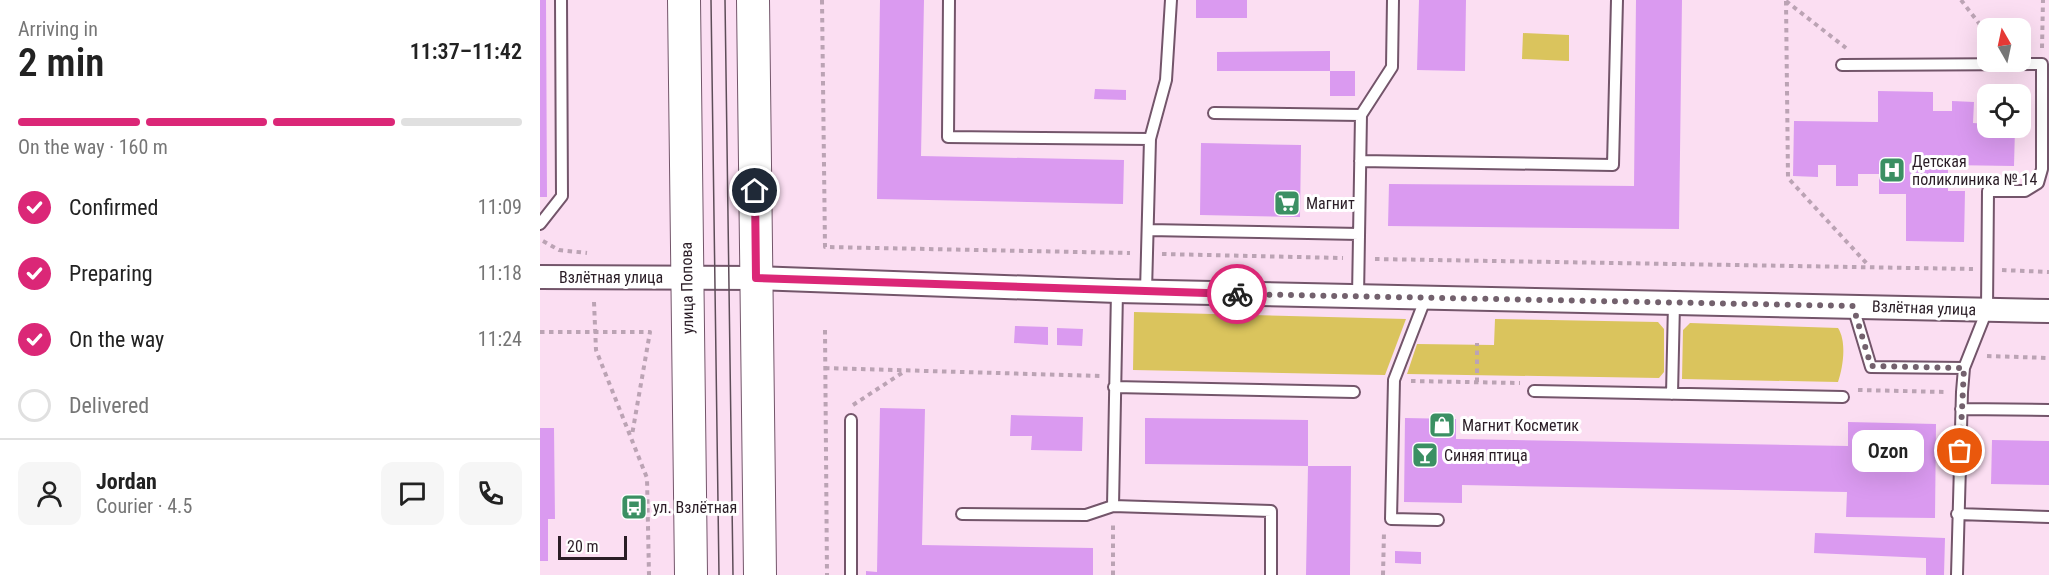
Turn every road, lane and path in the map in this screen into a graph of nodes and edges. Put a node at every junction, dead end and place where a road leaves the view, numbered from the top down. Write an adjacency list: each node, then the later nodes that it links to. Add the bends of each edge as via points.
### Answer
1 (561, 0): 20 (lane, via 562,196)
2 (684, 0): 31 (main road, улица Попова)
3 (753, 0): 32 (main road)
4 (822, 0): 25 (path, via 825,247)
5 (949, 0): 18 (lane, via 948,137)
6 (1170, 0): 18 (lane, via 1166,80)
7 (1393, 0): 17 (lane, via 1392,67)
8 (1617, 0): 19 (lane, via 1613,165)
9 (1961, 0): 12 (path)
10 (2043, 0): 13 (path)
11 (1786, 1): 15 (path); 27 (path, via 1788,178)
12 (1977, 21)
13 (2042, 64): 15 (lane); 28 (lane, via 2042,169 2038,183 2025,191 1988,190)
14 (1842, 65): 15 (lane)
15 (1869, 65)
16 (1214, 113): 17 (lane)
17 (1361, 115): 19 (lane)
18 (1150, 139): 21 (lane)
19 (1360, 161): 22 (lane)
20 (540, 224)
21 (1148, 230): 22 (lane); 25 (lane)
22 (1359, 234): 26 (lane)
23 (540, 240): 24 (path, via 559,250)
24 (594, 253)
25 (1147, 254): 26 (path); 34 (lane)
26 (1359, 259): 27 (path); 35 (lane)
27 (1870, 267): 28 (path)
28 (1988, 270): 29 (path); 40 (lane)
29 (2049, 272)
30 (540, 277): 31 (street, Взлётная улица)
31 (687, 277): 32 (street, Взлётная улица); 72 (main road, улица Попова)
32 (756, 278): 33 (street, Взлётная улица); 73 (main road)
33 (1116, 291): 34 (street, Взлётная улица); 51 (lane)
34 (1146, 291): 35 (street, Взлётная улица)
35 (1358, 297): 36 (street, Взлётная улица)
36 (1426, 297): 38 (street, Взлётная улица); 69 (lane, via 1394,380)
37 (594, 302): 44 (path)
38 (1674, 303): 39 (street, Взлётная улица); 56 (lane)
39 (1853, 306): 40 (street, Взлётная улица); 48 (lane, via 1871,366)
40 (1987, 310): 41 (street, Взлётная улица); 46 (lane)
41 (2049, 311)
42 (825, 330): 63 (path)
43 (540, 332): 44 (path)
44 (595, 332): 64 (path, via 596,350); 64 (path, via 650,332)
45 (1477, 343): 50 (path)
46 (1968, 356): 47 (path); 48 (lane)
47 (2049, 358)
48 (1964, 368): 55 (lane)
49 (906, 370): 58 (path)
50 (1477, 382)
51 (1114, 387): 53 (lane); 65 (lane)
52 (1854, 390): 55 (path)
53 (1354, 392)
54 (1534, 392): 56 (lane)
55 (1962, 392): 59 (lane)
56 (1672, 394): 57 (lane)
57 (1843, 397)
58 (852, 406)
59 (1961, 409): 60 (lane); 67 (lane)
60 (2049, 410)
61 (834, 417): 63 (path)
62 (851, 420): 75 (lane)
63 (825, 423): 74 (path)
64 (632, 437): 71 (path, via 647,478)
65 (1113, 506): 66 (lane, via 1086,514); 76 (path); 77 (lane, via 1271,510)
66 (962, 514)
67 (1957, 514): 68 (lane); 79 (lane)
68 (2049, 517)
69 (1391, 519): 70 (lane); 78 (path, via 1384,526)
70 (1438, 520)
71 (649, 575)
72 (691, 575)
73 (760, 575)
74 (827, 575)
75 (851, 575)
76 (1113, 575)
77 (1271, 575)
78 (1383, 575)
79 (1957, 575)

